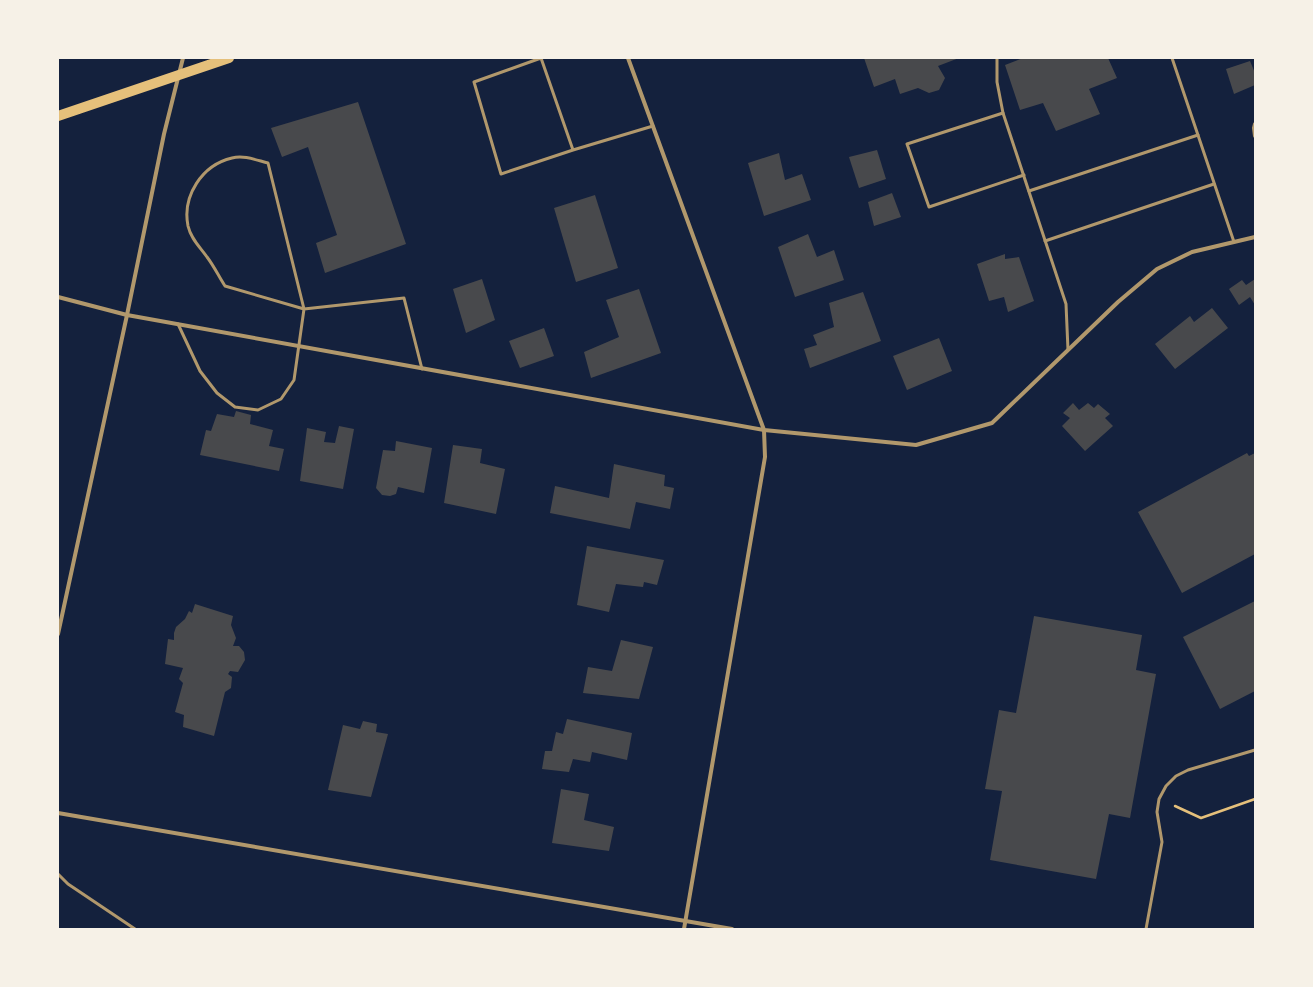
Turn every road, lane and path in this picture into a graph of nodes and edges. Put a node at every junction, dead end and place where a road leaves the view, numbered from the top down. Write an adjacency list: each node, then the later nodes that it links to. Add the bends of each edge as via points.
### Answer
1 (183, 58): 6 (street)
2 (229, 58): 6 (main road)
3 (628, 58): 10 (street)
4 (998, 58): 7 (lane, via 997,82)
5 (1172, 58): 11 (lane)
6 (178, 75): 8 (main road); 22 (street)
7 (1003, 113): 14 (lane); 14 (lane, via 907,144 929,207)
8 (58, 116)
9 (1255, 124): 12 (street)
10 (653, 126): 13 (lane); 27 (street)
11 (1198, 135): 15 (lane); 16 (lane)
12 (1255, 136)
13 (573, 150): 13 (lane, via 501,174 474,82 541,58)
14 (1024, 175): 16 (lane)
15 (1214, 184): 18 (lane); 19 (lane)
16 (1029, 191): 18 (lane)
17 (1255, 237): 19 (street)
18 (1045, 241): 25 (lane, via 1066,304)
19 (1234, 242): 25 (street, via 1192,252 1157,269)
20 (58, 297): 22 (street)
21 (304, 309): 21 (lane, via 225,286 196,244 188,227 187,209 191,191 201,176 216,165 232,158 251,158 268,163); 24 (lane); 26 (lane, via 404,298)
22 (127, 316): 23 (street); 28 (street)
23 (178, 324): 24 (street); 24 (lane, via 200,371 217,393 235,407 258,410 281,399 294,380)
24 (300, 347): 26 (street)
25 (1068, 350): 27 (street, via 992,423 916,445)
26 (422, 369): 27 (street)
27 (764, 430): 34 (street, via 766,457)
28 (58, 634)
29 (1255, 750): 38 (lane, via 1188,770 1176,776 1166,786 1159,799 1157,812 1162,842)
30 (1255, 799): 31 (path, via 1202,818)
31 (1175, 806)
32 (58, 813): 34 (street)
33 (58, 874): 35 (lane, via 68,884)
34 (685, 921): 36 (street); 37 (street)
35 (135, 929)
36 (684, 929)
37 (732, 929)
38 (1146, 929)

